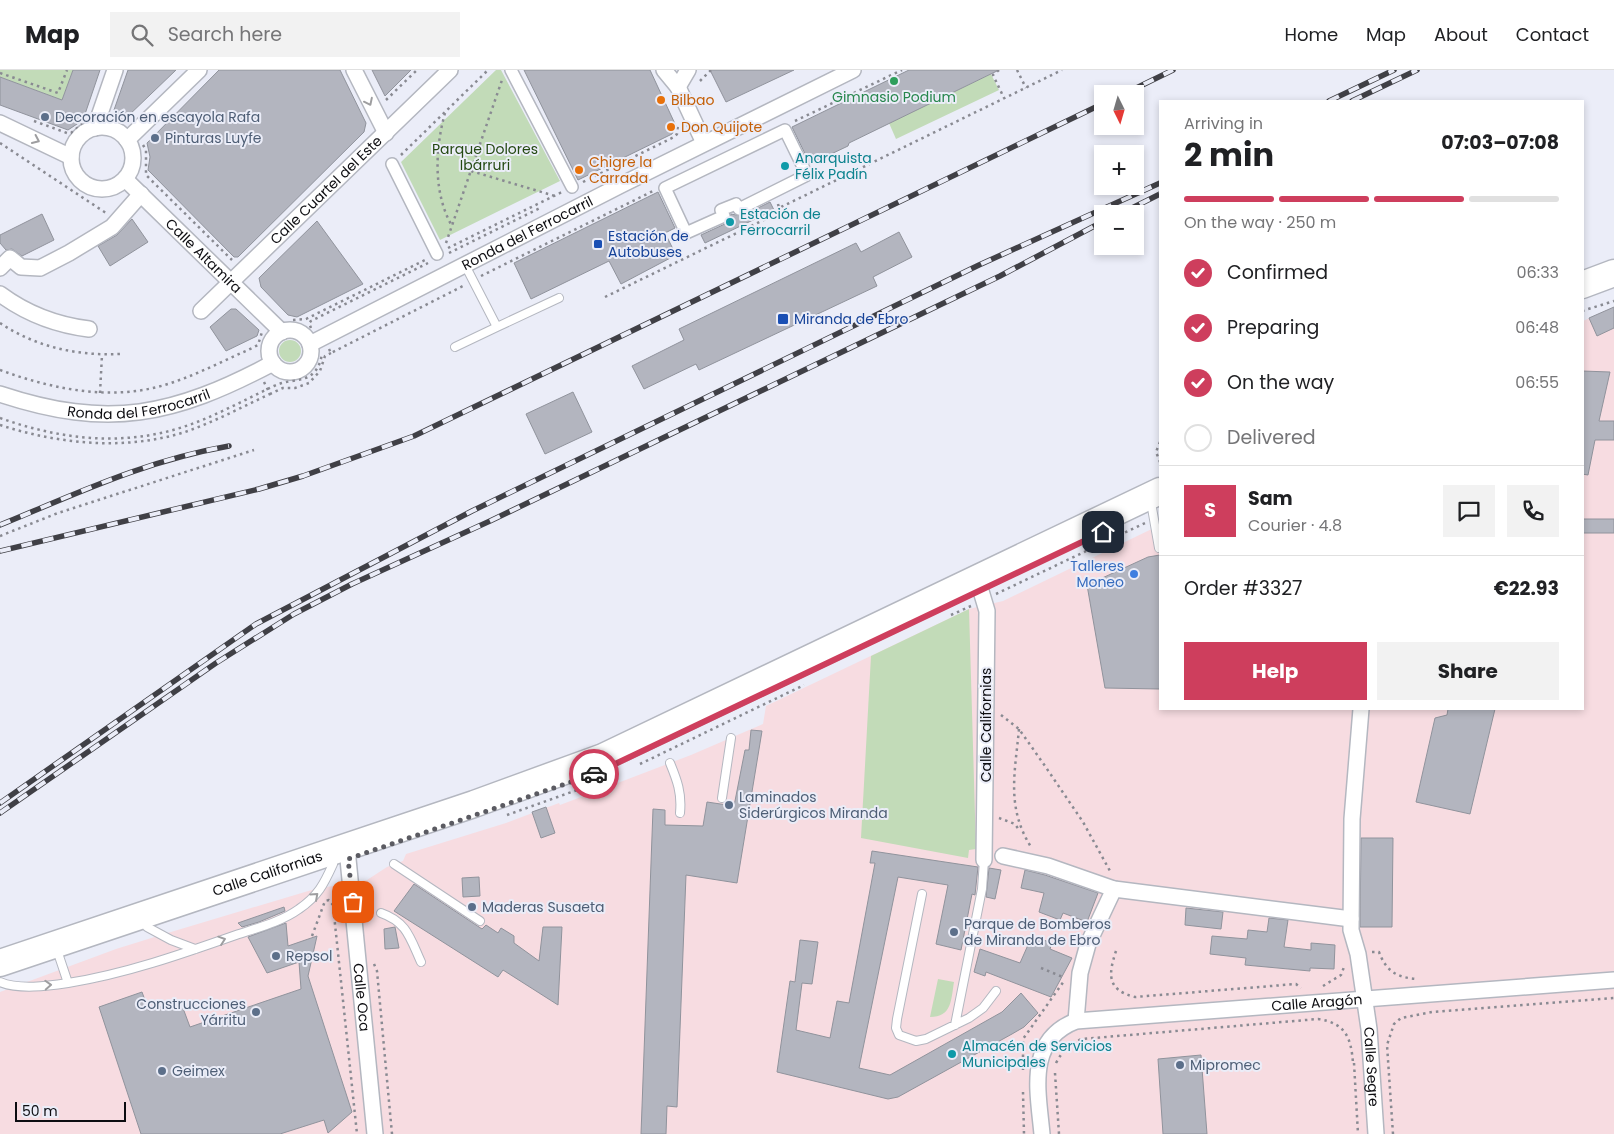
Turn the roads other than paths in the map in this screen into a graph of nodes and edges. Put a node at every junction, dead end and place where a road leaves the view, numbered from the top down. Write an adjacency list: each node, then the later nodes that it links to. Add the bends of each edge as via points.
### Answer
1 (116, 70): 11 (street)
2 (199, 70): 13 (street)
3 (354, 70): 12 (street, one-way to 12)
4 (450, 70): 12 (street, Calle Cuartel del Este)
5 (664, 70): 9 (street)
6 (688, 70): 9 (street)
7 (853, 70): 14 (street, Ronda del Ferrocarril)
8 (507, 73): 18 (street)
9 (678, 87): 14 (street)
10 (0, 123): 15 (street, one-way to 15)
11 (95, 128): 13 (street, via 113,129); 15 (street, via 78,138)
12 (386, 133): 25 (street, Calle Cuartel del Este)
13 (127, 140): 17 (street, via 133,160)
14 (704, 143): 23 (street, Ronda del Ferrocarril)
15 (71, 156): 17 (street, via 80,180 94,188 111,188)
16 (392, 164): 21 (street)
17 (125, 179): 20 (street, Calle Altamira)
18 (572, 187)
19 (772, 193): 19 (street, via 738,209 736,204 721,210 724,216 686,233 665,188 785,130 807,175)
20 (141, 194): 22 (street, via 112,227 69,254 40,268); 25 (street, Calle Altamira)
21 (437, 254)
22 (5, 263)
23 (465, 265): 33 (lane); 35 (street, Ronda del Ferrocarril)
24 (1614, 273): 26 (highway)
25 (232, 282): 31 (street, Calle Cuartel del Este); 32 (street, Calle Altamira)
26 (1584, 284)
27 (1614, 291): 30 (highway)
28 (0, 294): 34 (street, via 41,318)
29 (559, 298): 33 (lane)
30 (1584, 299)
31 (201, 311)
32 (280, 324): 35 (street); 37 (street, via 270,346)
33 (497, 327): 36 (lane)
34 (89, 329)
35 (317, 341): 37 (street, via 310,358 299,370 285,371)
36 (455, 347)
37 (273, 362): 38 (street, Ronda del Ferrocarril, via 184,402 121,415 67,412)
38 (0, 394)
39 (1156, 506): 40 (lane); 41 (highway, Calle Californias)
40 (1159, 548)
41 (980, 590): 48 (street, Calle Californias, via 987,611); 49 (highway, Calle Californias, via 607,768); 60 (highway, Calle Californias, via 603,757 474,804)
42 (1361, 710): 54 (street, via 1352,819)
43 (731, 738): 45 (lane)
44 (670, 763): 46 (lane, via 680,786)
45 (722, 798)
46 (680, 812)
47 (1003, 856): 51 (street, via 1048,866)
48 (984, 860): 68 (lane, via 982,889)
49 (340, 862): 56 (highway, Calle Californias); 57 (lane, one-way to 49, via 285,918 322,890); 69 (street, Calle Oca)
50 (394, 864): 55 (lane)
51 (1112, 888): 54 (street); 67 (street, via 1088,944 1080,973)
52 (922, 894): 68 (lane, via 896,1028 899,1036 916,1041)
53 (381, 913): 59 (lane, via 405,927)
54 (1351, 919): 66 (street)
55 (480, 921)
56 (147, 927): 57 (lane); 58 (highway, Calle Californias)
57 (195, 949): 64 (lane)
58 (59, 956): 61 (highway, Calle Californias); 64 (lane)
59 (421, 962)
60 (0, 963)
61 (0, 976)
62 (1614, 980): 66 (street, Calle Aragón)
63 (0, 982): 64 (lane, one-way to 64, via 17,986)
64 (68, 983)
65 (996, 991): 68 (lane, via 983,1008)
66 (1364, 999): 67 (street, Calle Aragón); 71 (street, Calle Segre)
67 (1076, 1021): 70 (street, Calle Aragón, via 1050,1039 1039,1060)
68 (954, 1025)
69 (375, 1134)
70 (1042, 1134)
71 (1376, 1134)

